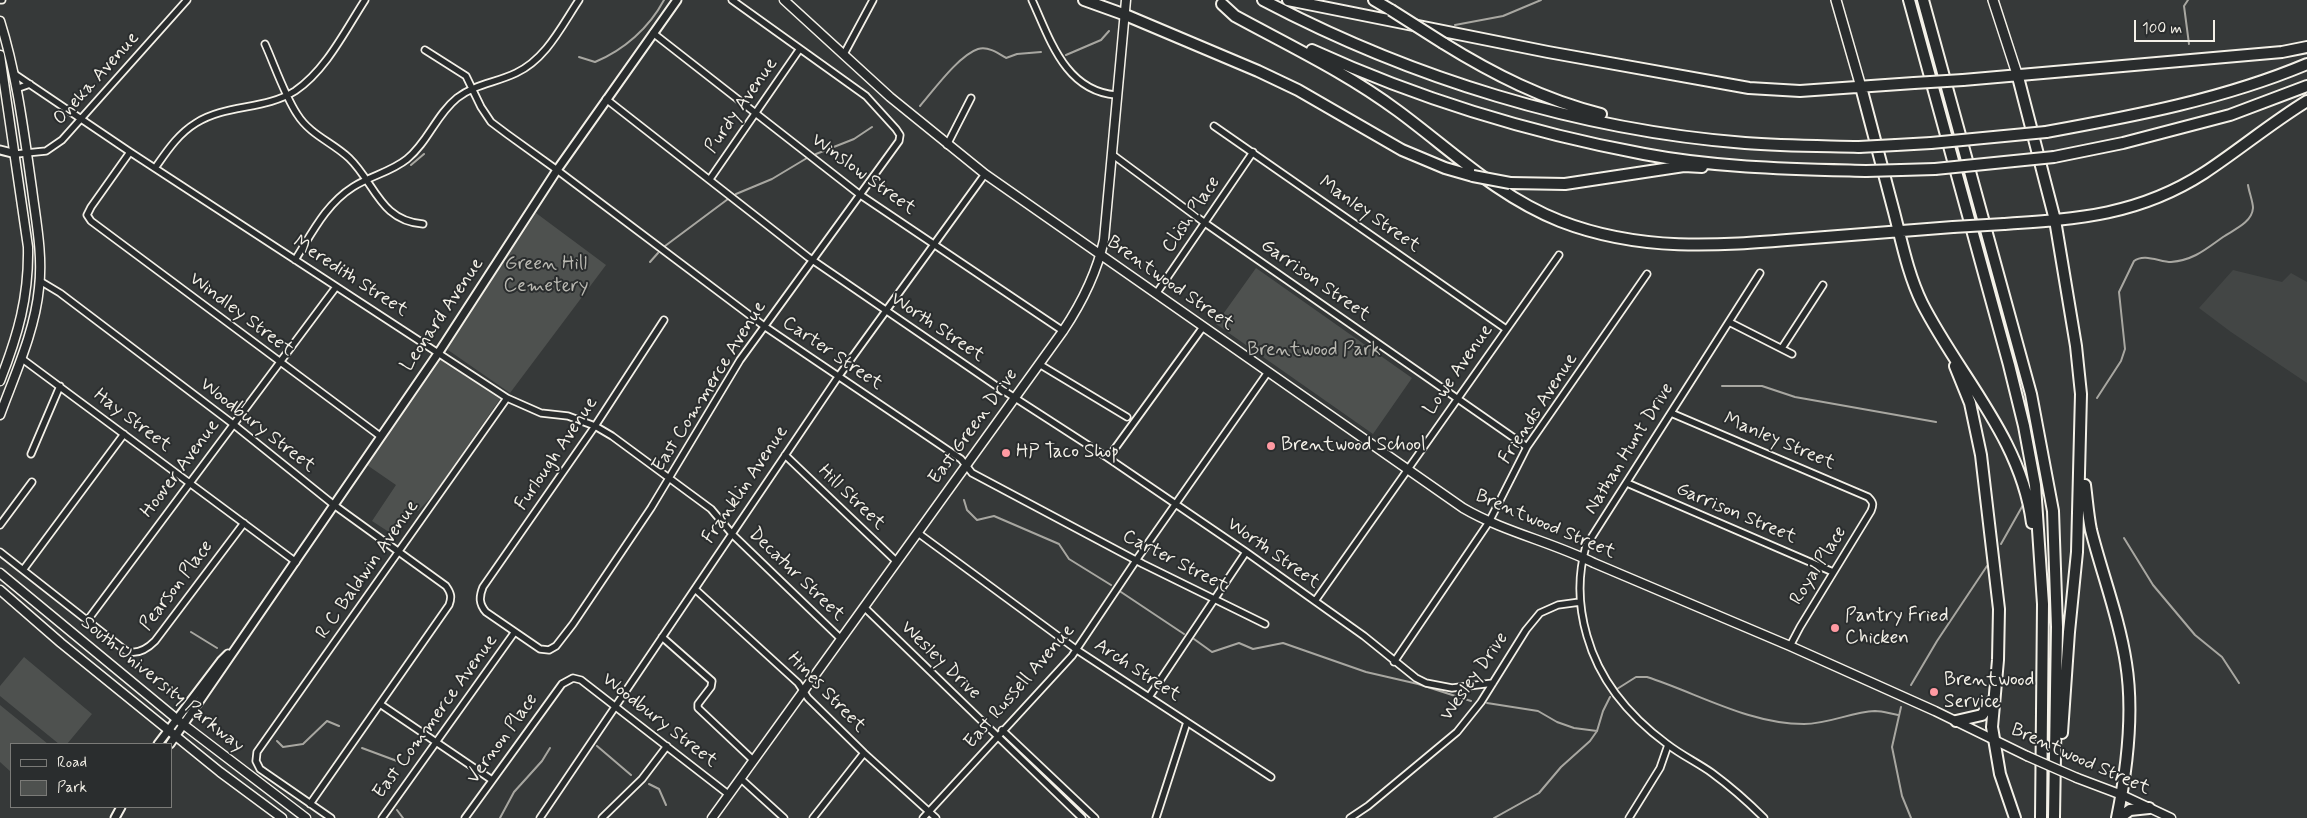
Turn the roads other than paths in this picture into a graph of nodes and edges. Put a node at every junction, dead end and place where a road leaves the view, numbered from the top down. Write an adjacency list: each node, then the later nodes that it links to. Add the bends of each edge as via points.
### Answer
1 (187, 0): 42 (street, Oneka Avenue)
2 (365, 0): 36 (street, via 320,69)
3 (579, 0): 34 (street, via 548,49 536,60 515,74)
4 (677, 0): 21 (street, Leonard Avenue)
5 (732, 0): 25 (street)
6 (784, 0): 26 (main road, Brentwood Street)
7 (873, 0): 26 (street)
8 (1032, 0): 37 (street, via 1066,69 1090,86)
9 (1084, 0): 19 (highway)
10 (1126, 0): 19 (main road, East Green Drive)
11 (1263, 0): 44 (highway, via 1348,42 1476,89 1567,114)
12 (1288, 0): 33 (highway, via 1749,88 1800,92)
13 (1374, 0): 44 (highway, bridge, via 1490,71 1541,95)
14 (1836, 0): 33 (highway)
15 (1909, 0): 131 (highway, via 2024,426 2035,485)
16 (1923, 0): 171 (highway, via 2031,394 2045,461 2056,558)
17 (1993, 0): 30 (highway)
18 (1219, 2): 53 (highway, via 1367,74 1486,116 1644,154); 62 (highway, via 1235,16 1361,85 1498,188 1541,213 1578,227 1644,242 1714,246)
19 (1123, 14): 37 (main road, East Green Drive); 53 (highway, bridge, via 1298,90 1402,150 1472,176 1510,183 1565,184 1684,166)
20 (0, 21): 29 (main road)
21 (653, 33): 39 (street, Leonard Avenue); 41 (street, Winslow Street)
22 (265, 44): 36 (street)
23 (2307, 47): 30 (highway)
24 (425, 50): 34 (street, Carter Street, via 466,76)
25 (799, 50): 41 (street, Purdy Avenue); 58 (street, East Commerce Avenue, via 866,96 900,135 899,141)
26 (844, 54): 45 (main road, Brentwood Street)
27 (0, 55): 49 (main road)
28 (2307, 64): 44 (highway, bridge, via 2208,98 2046,132 1931,144 1859,147 1745,143)
29 (13, 73): 31 (street, Meredith Street); 35 (main road)
30 (2018, 77): 33 (highway, bridge); 59 (highway)
31 (30, 84): 35 (street); 42 (street, Meredith Street)
32 (2307, 86): 53 (highway, bridge, via 2230,115 2054,157 1866,172)
33 (1861, 87): 62 (highway)
34 (472, 88): 54 (street, Carter Street, via 491,122); 57 (street, via 441,114 418,149 406,160)
35 (16, 89): 50 (main road)
36 (288, 94): 52 (street, via 196,123 176,139); 57 (street, via 308,129 349,158)
37 (1116, 95): 51 (main road, East Green Drive)
38 (971, 98): 45 (street)
39 (606, 99): 54 (street, Leonard Avenue); 56 (street, Worth Street)
40 (2307, 101): 59 (highway, via 2203,174 2164,195 2097,216)
41 (756, 113): 56 (street, Purdy Avenue); 58 (street, Winslow Street)
42 (82, 119): 47 (street, Meredith Street); 50 (street, Oneka Avenue, via 52,149)
43 (1214, 126): 48 (street, Manley Street)
44 (1675, 134)
45 (947, 145): 55 (main road, Brentwood Street)
46 (0, 150): 49 (street)
47 (130, 152): 52 (street, Meredith Street); 86 (street, Windley Street, via 90,206 88,215 91,221)
48 (1252, 152): 60 (street, Clish Place); 79 (street, Manley Street)
49 (16, 154): 50 (street, Oneka Avenue); 90 (main road, via 28,247 27,291 22,317)
50 (27, 155): 70 (main road)
51 (1113, 155): 60 (street, Garrison Street); 65 (main road, East Green Drive, via 1108,214)
52 (155, 168): 66 (street, Meredith Street)
53 (1756, 168)
54 (557, 170): 77 (street, Carter Street); 83 (street, Leonard Avenue)
55 (985, 174): 63 (street, Franklin Avenue); 65 (main road, Brentwood Street)
56 (710, 179): 67 (street, Worth Street)
57 (367, 180): 61 (street, via 386,208 398,218); 66 (street, via 333,202)
58 (859, 194): 63 (street, Winslow Street); 67 (street, East Commerce Avenue)
59 (2056, 220): 62 (highway, bridge); 102 (highway, via 2076,346)
60 (1205, 222): 73 (street, Clish Place); 94 (street, Garrison Street)
61 (423, 224)
62 (1898, 232): 81 (highway, via 1916,289)
63 (934, 244): 74 (street, Franklin Avenue); 80 (street, Winslow Street)
64 (1559, 255): 79 (street, Lowe Avenue)
65 (1100, 256): 73 (main road, Brentwood Street); 80 (main road, East Green Drive)
66 (295, 260): 72 (street, Meredith Street)
67 (812, 260): 74 (street, Worth Street); 77 (street, East Commerce Avenue)
68 (1760, 273): 76 (street, Nathan Hunt Drive)
69 (1646, 274): 103 (street, Friends Avenue)
70 (40, 281): 85 (main road, via 36,311); 98 (street, Woodbury Street)
71 (1823, 285): 82 (street)
72 (336, 287): 83 (street, Meredith Street); 86 (street, Hoover Avenue)
73 (1156, 294): 78 (main road, Brentwood Street)
74 (885, 310): 89 (street, Franklin Avenue); 93 (street, Worth Street)
75 (664, 320): 99 (street, Furlough Avenue)
76 (1729, 322): 82 (street); 95 (street, Nathan Hunt Drive)
77 (764, 326): 89 (street, Carter Street); 109 (street, East Commerce Avenue, via 721,390)
78 (1203, 326): 88 (main road, Brentwood Street); 106 (street)
79 (1506, 329): 94 (street, Lowe Avenue)
80 (1063, 331): 87 (main road, East Green Drive)
81 (1940, 333): 131 (highway, via 1996,420 2010,450 2031,512); 150 (highway, via 1970,403 1982,455 1999,609)
82 (1782, 348): 84 (street)
83 (439, 352): 92 (street, Meredith Street); 101 (street, Leonard Avenue)
84 (1792, 354)
85 (21, 358): 91 (street, Hay Street); 96 (main road)
86 (279, 362): 98 (street, Hoover Avenue); 101 (street, Windley Street)
87 (1040, 364): 93 (main road, East Green Drive); 97 (street)
88 (1268, 372): 108 (main road, Brentwood Street); 114 (street, East Russell Avenue)
89 (838, 377): 105 (street, Franklin Avenue); 107 (street, Carter Street)
90 (0, 381)
91 (60, 386): 100 (street, Hay Street); 104 (street)
92 (507, 398): 99 (street, Meredith Street, via 541,413 568,416); 123 (street, R C Baldwin Avenue)
93 (1015, 398): 106 (street, Worth Street); 107 (main road, East Green Drive)
94 (1457, 398): 103 (street, Garrison Street); 108 (street, Lowe Avenue)
95 (1671, 413): 112 (street, Nathan Hunt Drive); 113 (street, Manley Street, via 1868,497)
96 (0, 415)
97 (1127, 417)
98 (233, 424): 111 (street, Hoover Avenue); 115 (street, Woodbury Street)
99 (595, 426): 109 (street, Meredith Street); 140 (street, Furlough Avenue, via 479,596 486,612)
100 (124, 434): 111 (street, Hay Street); 128 (street)
101 (380, 436): 115 (street, Leonard Avenue)
102 (2082, 444): 171 (highway, via 2060,766); 173 (highway, via 2091,528 2116,613 2126,663 2129,708)
103 (1527, 447): 116 (street, Friends Avenue)
104 (31, 454)
105 (785, 455): 119 (street, Franklin Avenue); 127 (street, Hill Street)
106 (1108, 458): 114 (street, Worth Street)
107 (967, 465): 120 (main road, East Green Drive); 125 (street, Carter Street, via 972,473)
108 (1408, 470): 116 (main road, Brentwood Street); 135 (street, Lowe Avenue)
109 (670, 478): 119 (street, Meredith Street, via 710,509); 140 (street, East Commerce Avenue, via 556,646 540,650)
110 (32, 482): 118 (street)
111 (190, 483): 117 (street, Hay Street); 138 (street, Hoover Avenue)
112 (1626, 483): 124 (street, Nathan Hunt Drive, via 1586,546); 129 (street, Garrison Street)
113 (1873, 503): 129 (street, Royal Place)
114 (1175, 504): 122 (street, Worth Street); 125 (street, East Russell Avenue)
115 (334, 505): 123 (street, Woodbury Street); 126 (street, Leonard Avenue)
116 (1489, 522): 124 (main road, Brentwood Street); 145 (street, Friends Avenue)
117 (244, 523): 126 (street, Hay Street); 138 (street, Pearson Place, via 151,645 136,652 126,650)
118 (0, 526)
119 (732, 532): 132 (street, Franklin Avenue); 142 (street, Decatur Street)
120 (918, 533): 127 (main road, East Green Drive); 144 (street, Arch Street)
121 (0, 552): 128 (street)
122 (1246, 552): 134 (street); 135 (street, Worth Street)
123 (399, 553): 151 (street, Woodbury Street, via 446,586 452,597); 174 (street, R C Baldwin Avenue, via 258,752 256,761 260,769)
124 (1583, 558): 136 (street, Nathan Hunt Drive); 143 (main road, Brentwood Street)
125 (1136, 560): 134 (street, Carter Street); 144 (street, East Russell Avenue)
126 (296, 562): 154 (street, Leonard Avenue)
127 (897, 562): 137 (main road, East Green Drive)
128 (22, 570): 138 (street)
129 (1833, 572): 143 (street, Royal Place)
130 (0, 573): 154 (main road, South University Parkway)
131 (2042, 580): 198 (highway)
132 (694, 589): 141 (street, Franklin Avenue); 148 (street, Hines Street)
133 (0, 590): 156 (main road, South University Parkway)
134 (1214, 600): 139 (street, Carter Street); 149 (street)
135 (1315, 601): 145 (street, Worth Street)
136 (1580, 602): 147 (street, Wesley Drive, via 1558,605 1540,613); 164 (street, Nathan Hunt Drive, via 1591,648 1609,685 1628,711)
137 (864, 607): 142 (main road, East Green Drive); 159 (street, Wesley Drive)
138 (87, 621)
139 (1265, 624)
140 (514, 633): 161 (street, East Commerce Avenue)
141 (662, 637): 152 (street, Franklin Avenue); 167 (street, via 712,681 712,687 698,708)
142 (841, 639): 148 (main road, East Green Drive)
143 (1790, 646): 153 (main road, Brentwood Street)
144 (1077, 650): 149 (street, Arch Street); 157 (street, East Russell Avenue)
145 (1394, 662): 147 (street, Worth Street, via 1416,678 1436,686 1466,688)
146 (568, 679): 152 (street, Woodbury Street, via 581,680); 170 (street, Vernon Place)
147 (1493, 683): 194 (street, Wesley Drive, via 1457,732)
148 (803, 691): 166 (street, Hines Street); 167 (main road, East Green Drive)
149 (1149, 697): 155 (street, Arch Street)
150 (1994, 698): 153 (highway, via 1982,716); 160 (highway)
151 (380, 704): 161 (street); 174 (street)
152 (616, 705): 165 (street, Woodbury Street); 184 (street, Franklin Avenue)
153 (1956, 721): 160 (main road, Brentwood Street)
154 (181, 722): 156 (street, Leonard Avenue); 158 (street, Leonard Avenue); 180 (main road, South University Parkway)
155 (1187, 722): 168 (street, Arch Street); 193 (street)
156 (169, 729): 158 (main road, South University Parkway); 162 (street, Leonard Avenue)
157 (1002, 730): 159 (street, East Russell Avenue); 192 (street)
158 (176, 735): 163 (street, Leonard Avenue); 179 (main road, South University Parkway)
159 (997, 738): 177 (street, East Russell Avenue); 191 (street, Wesley Drive)
160 (1994, 740): 173 (main road, Brentwood Street, bridge); 197 (highway, via 2003,785)
161 (436, 742): 170 (street); 182 (street, East Commerce Avenue)
162 (159, 743)
163 (171, 743)
164 (1668, 745): 195 (street, via 1660,768); 196 (street, Nathan Hunt Drive, via 1730,786)
165 (667, 746): 172 (street, Woodbury Street); 185 (street, via 642,779)
166 (864, 753): 177 (street, Hines Street); 188 (street)
167 (753, 760): 169 (main road, East Green Drive)
168 (1271, 777)
169 (740, 778): 172 (main road, East Green Drive); 187 (street)
170 (492, 780): 183 (street, Vernon Place)
171 (2055, 782): 199 (highway)
172 (728, 794): 186 (main road, East Green Drive)
173 (2122, 795): 176 (main road, Brentwood Street); 200 (highway)
174 (310, 804): 181 (street)
175 (122, 808): 178 (street)
176 (2149, 808): 200 (highway, via 2130,810); 201 (main road, Brentwood Street)
177 (928, 811): 189 (street, East Russell Avenue); 190 (street, Hines Street)
178 (115, 818)
179 (282, 818)
180 (306, 818)
181 (331, 818)
182 (382, 818)
183 (465, 818)
184 (540, 818)
185 (602, 818)
186 (712, 818)
187 (784, 818)
188 (813, 818)
189 (923, 818)
190 (936, 818)
191 (1082, 818)
192 (1095, 818)
193 (1156, 818)
194 (1350, 818)
195 (1629, 818)
196 (1764, 818)
197 (2015, 818)
198 (2041, 818)
199 (2054, 818)
200 (2118, 818)
201 (2171, 818)

